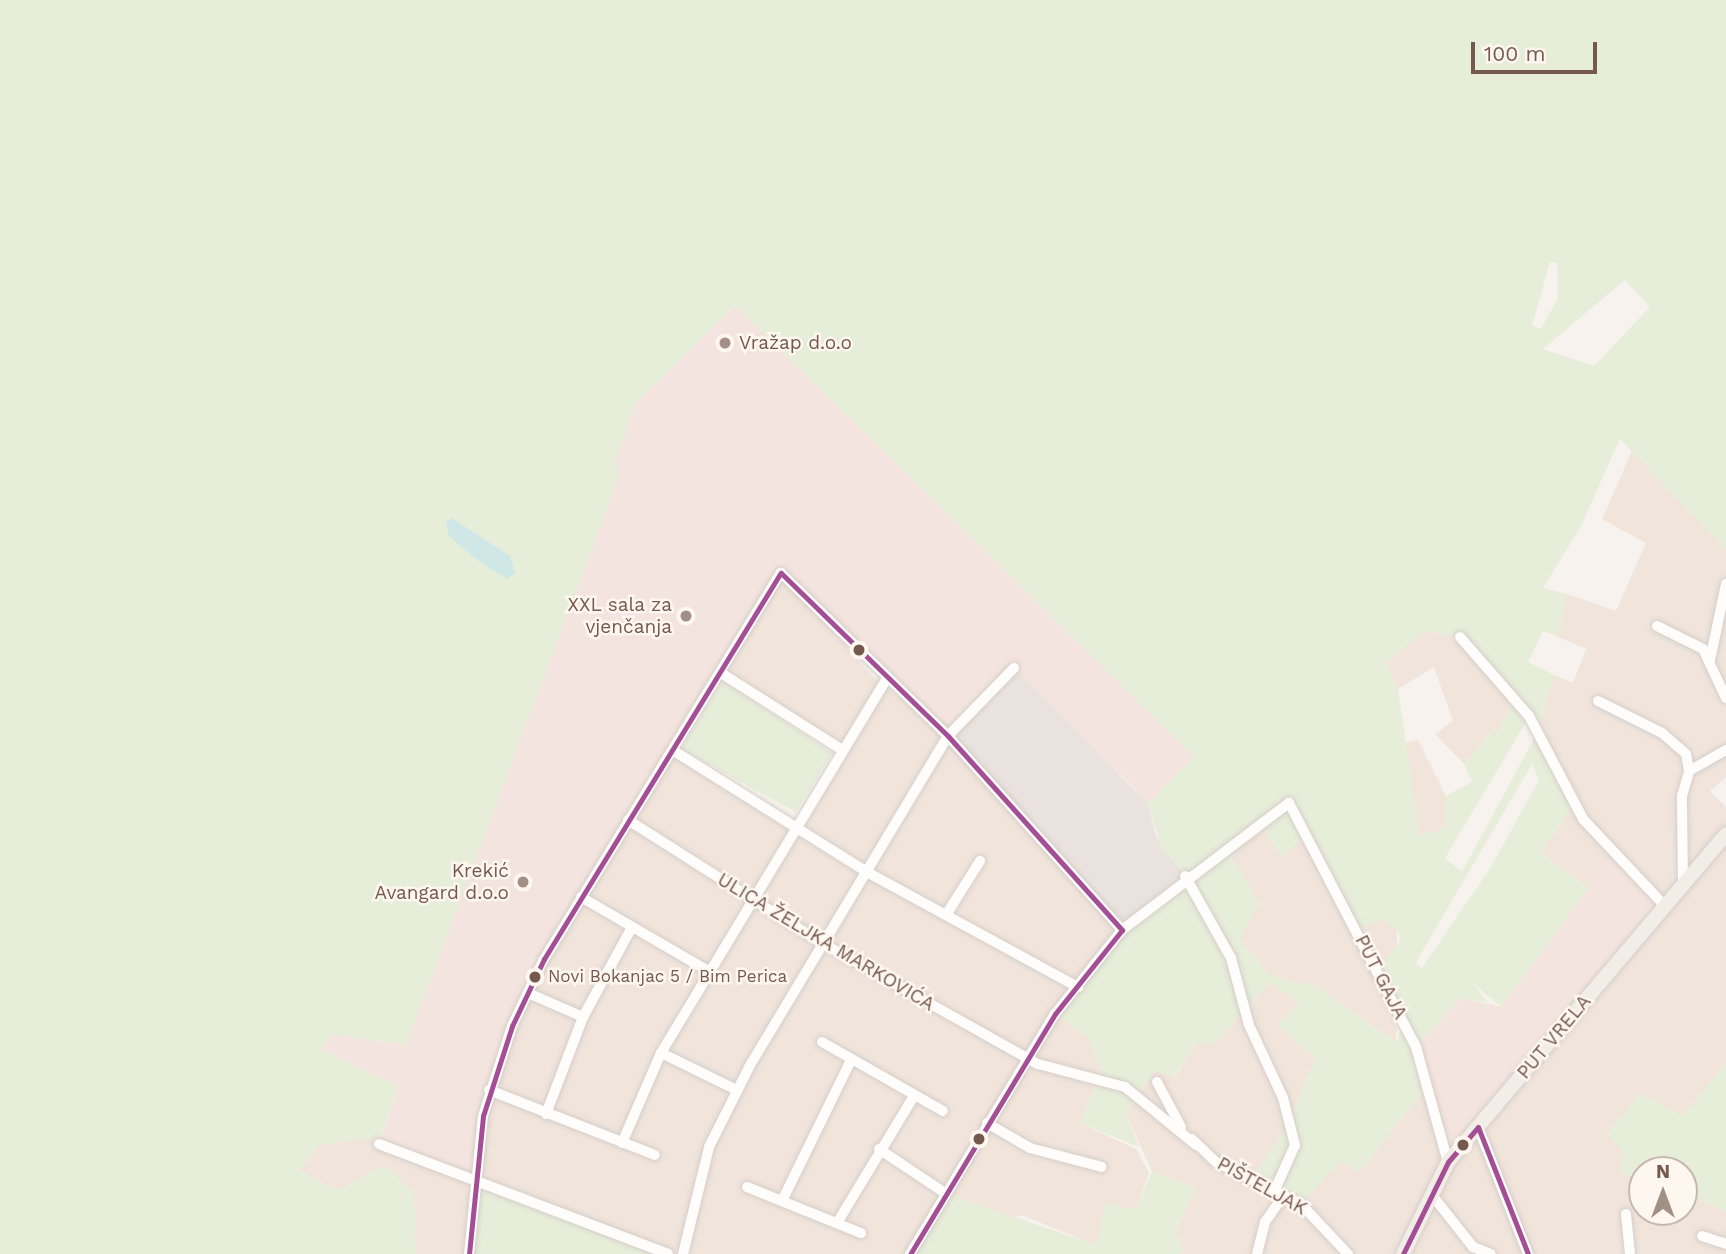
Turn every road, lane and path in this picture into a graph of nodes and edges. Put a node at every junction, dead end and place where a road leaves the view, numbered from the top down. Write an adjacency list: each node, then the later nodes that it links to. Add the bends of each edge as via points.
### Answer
1 (1726, 584): 4 (street)
2 (1657, 626): 4 (street, via 1703,649)
3 (1460, 637): 24 (street, via 1529,716 1583,819)
4 (1710, 660): 8 (street)
5 (1014, 667): 10 (street)
6 (721, 673): 7 (street, via 781,573); 11 (street); 13 (street)
7 (887, 678): 10 (street); 11 (street)
8 (1726, 698)
9 (1598, 701): 14 (street, via 1661,733 1686,754)
10 (948, 736): 19 (street); 27 (street)
11 (839, 748): 16 (street)
12 (1726, 750): 14 (street)
13 (674, 751): 15 (street); 16 (street)
14 (1689, 771): 21 (street, via 1682,796)
15 (628, 820): 22 (street); 23 (street, ULICA ŽELJKA MARKOVIĆA)
16 (793, 827): 19 (street); 23 (street)
17 (1726, 834): 21 (main road, PUT VRELA)
18 (980, 861): 25 (street)
19 (865, 871): 25 (street); 28 (street)
20 (1185, 876): 27 (street); 50 (street, PUT GAJA, via 1289,803 1416,1047); 55 (street, via 1231,958 1249,1025 1283,1098 1295,1145)
21 (1683, 884): 24 (main road, PUT VRELA)
22 (581, 897): 26 (street); 31 (street)
23 (750, 899): 28 (street, ULICA ŽELJKA MARKOVIĆA); 29 (street)
24 (1665, 906): 44 (main road, PUT VRELA)
25 (946, 915): 30 (street)
26 (632, 928): 29 (street); 32 (street)
27 (1122, 930): 30 (street)
28 (822, 943): 35 (street, ULICA ŽELJKA MARKOVIĆA); 39 (street)
29 (709, 971): 34 (street)
30 (1078, 987): 35 (street)
31 (528, 993): 32 (street); 38 (street)
32 (583, 1017): 42 (street)
33 (822, 1042): 36 (street)
34 (661, 1053): 39 (street); 45 (street)
35 (1027, 1058): 43 (street); 47 (street, ULICA ŽELJKA MARKOVIĆA, via 1125,1087)
36 (851, 1060): 40 (street); 57 (street)
37 (1157, 1082): 47 (street, PIŠTELJAK)
38 (489, 1090): 42 (street); 52 (street)
39 (737, 1090): 65 (street, via 709,1147)
40 (914, 1096): 41 (street); 48 (street)
41 (943, 1111)
42 (546, 1114): 45 (street)
43 (987, 1123): 51 (street, via 1030,1148); 54 (street)
44 (1478, 1127): 50 (main road, PUT VRELA); 71 (street)
45 (622, 1143): 49 (street)
46 (379, 1144): 52 (street)
47 (1196, 1145): 55 (street, PIŠTELJAK)
48 (879, 1149): 54 (street); 59 (street)
49 (655, 1155)
50 (1448, 1162): 56 (main road, PUT VRELA)
51 (1101, 1167)
52 (474, 1181): 63 (street); 64 (street)
53 (747, 1187): 57 (street)
54 (945, 1193): 66 (street)
55 (1279, 1194): 67 (street); 68 (street, PIŠTELJAK, via 1314,1216)
56 (1432, 1195): 69 (main road, PUT VRELA); 70 (street, via 1457,1231)
57 (782, 1200): 59 (street)
58 (1626, 1214): 72 (street)
59 (837, 1223): 60 (street)
60 (861, 1233)
61 (1702, 1236): 62 (street)
62 (1726, 1244)
63 (469, 1254)
64 (668, 1254)
65 (683, 1254)
66 (910, 1254)
67 (1256, 1254)
68 (1348, 1254)
69 (1402, 1254)
70 (1490, 1254)
71 (1528, 1254)
72 (1630, 1254)

